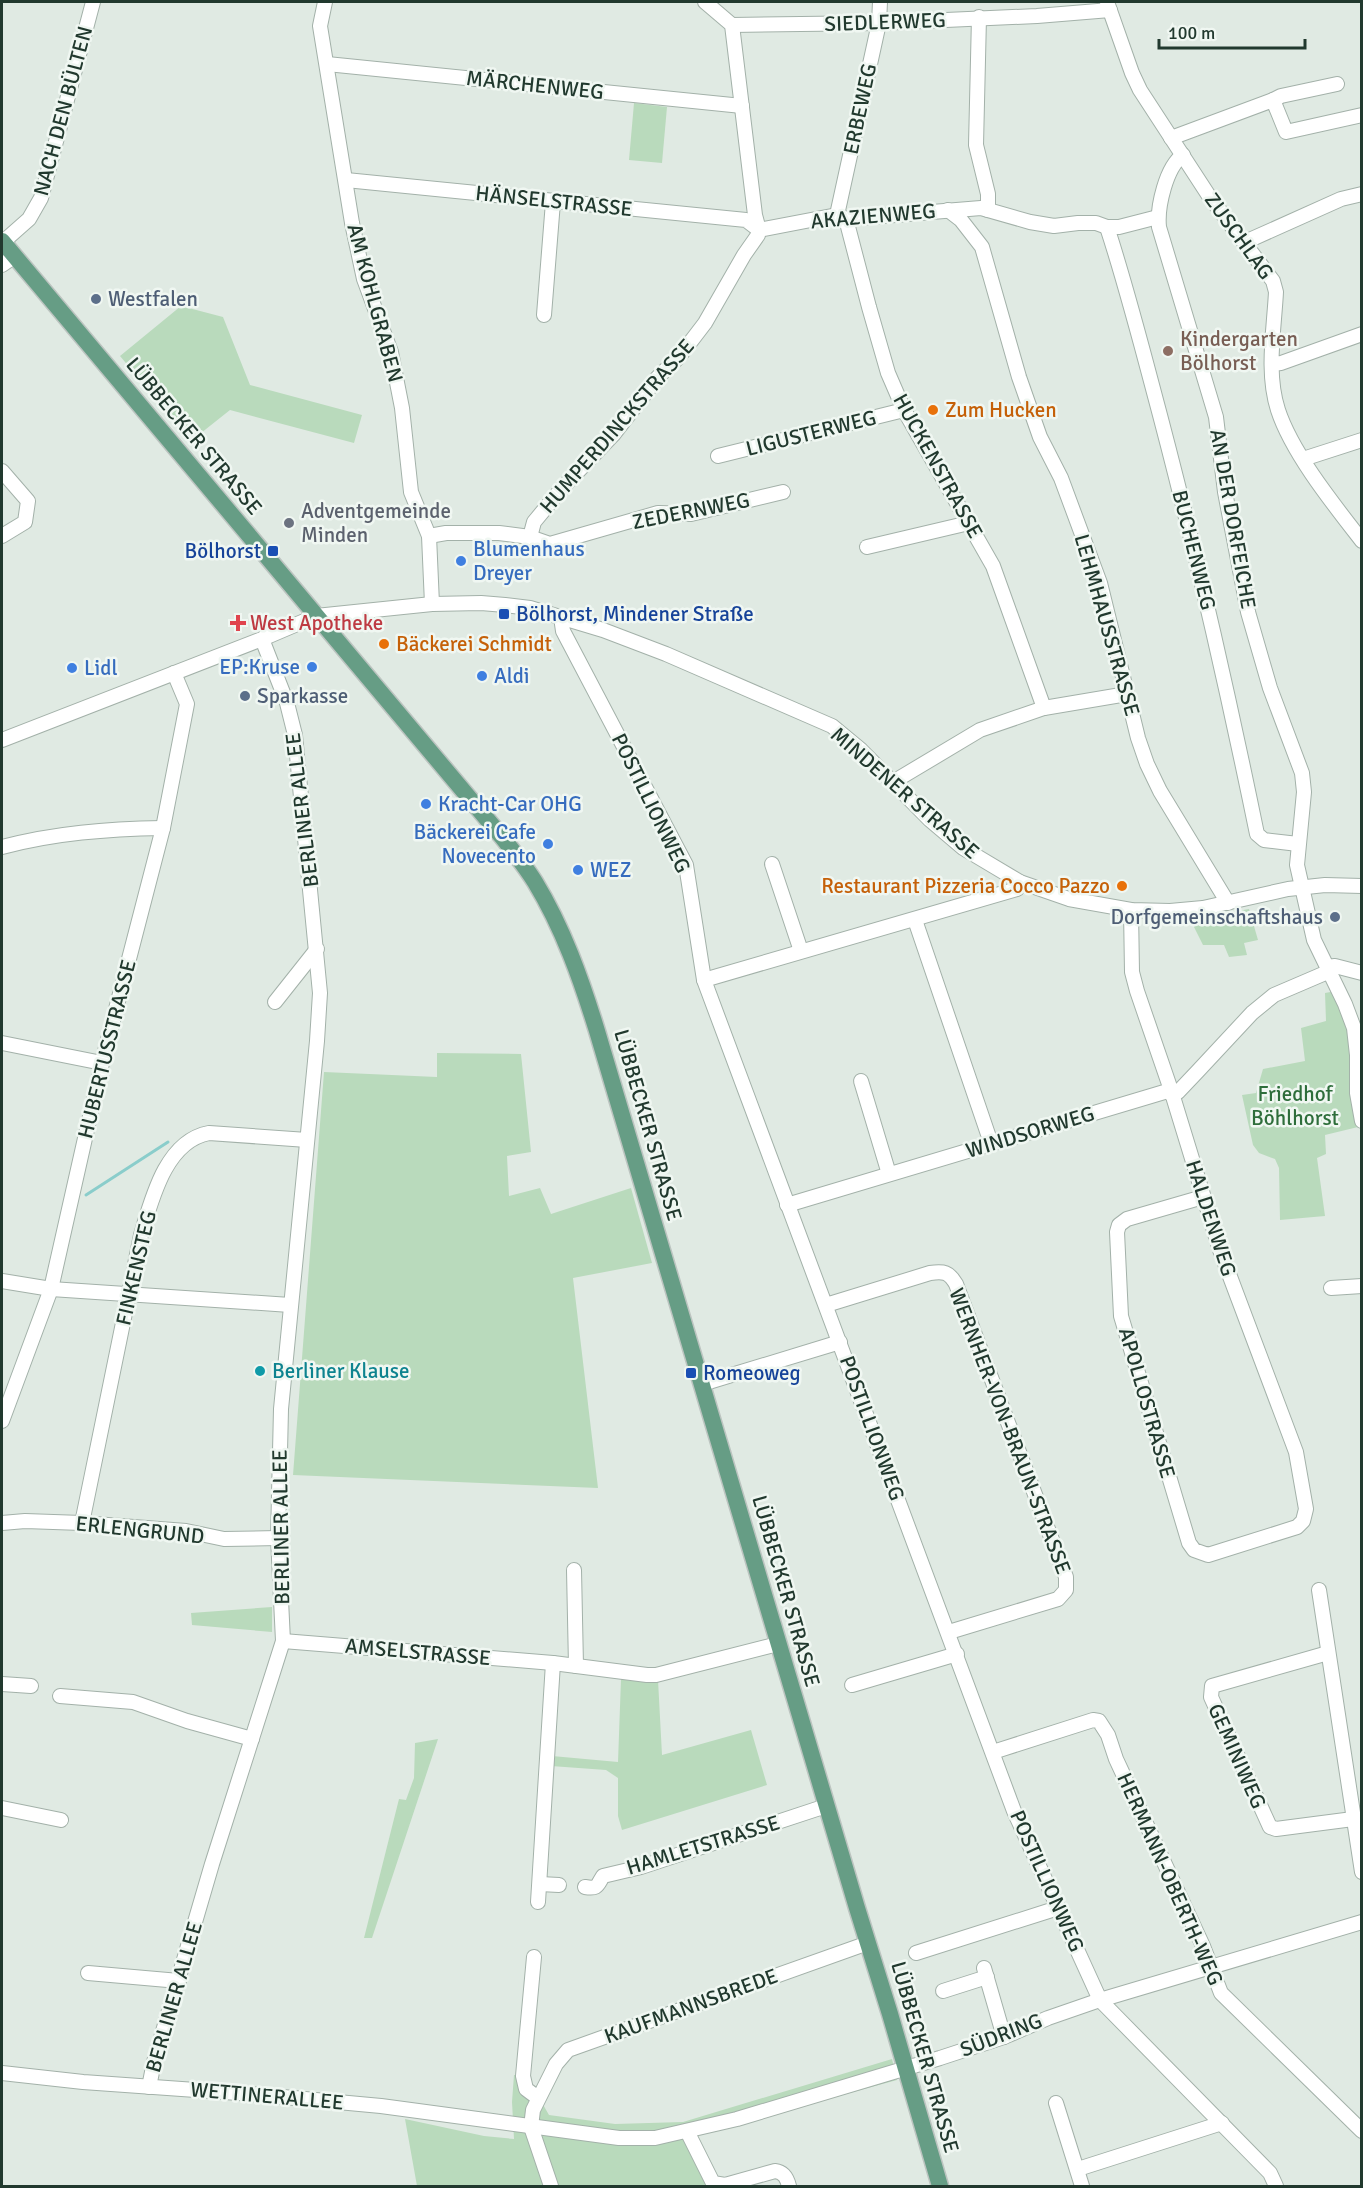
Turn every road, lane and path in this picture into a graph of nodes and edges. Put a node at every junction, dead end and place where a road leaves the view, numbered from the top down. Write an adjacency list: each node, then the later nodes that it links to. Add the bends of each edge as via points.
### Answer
1 (93, 2): 25 (street, NACH DEN BÜLTEN, via 41,198 29,219)
2 (325, 2): 9 (street, AM KOHLGRABEN, via 320,26)
3 (705, 2): 8 (street)
4 (880, 2): 7 (street, ERBEWEG)
5 (1108, 6): 6 (street, SIEDLERWEG, via 1037,16); 14 (street, ZUSCHLAG, via 1140,90)
6 (979, 17): 7 (street, SIEDLERWEG); 20 (street, via 976,145)
7 (879, 23): 8 (street, SIEDLERWEG); 21 (street, ERBEWEG)
8 (732, 25): 12 (street)
9 (327, 64): 12 (street, MÄRCHENWEG); 16 (street, AM KOHLGRABEN)
10 (1337, 84): 11 (street)
11 (1273, 100): 13 (street, via 1286,132); 14 (street)
12 (742, 106): 24 (street)
13 (1362, 115)
14 (1171, 138): 15 (street, ZUSCHLAG)
15 (1183, 155): 22 (street, via 1170,170); 26 (street, ZUSCHLAG)
16 (345, 180): 18 (street, HÄNSELSTRASSE); 39 (street, AM KOHLGRABEN, via 364,279 391,352 411,492)
17 (1362, 194): 26 (street, via 1331,203)
18 (553, 202): 24 (street, HÄNSELSTRASSE, via 746,220); 28 (street)
19 (948, 210): 20 (street, AKAZIENWEG); 21 (street, AKAZIENWEG); 48 (street, LEHMHAUSSTRASSE, via 982,247 1040,437 1061,478 1100,583)
20 (988, 210): 23 (street, AKAZIENWEG, via 1054,226 1096,223)
21 (842, 217): 24 (street, AKAZIENWEG); 31 (street, HUCKENSTRASSE, via 888,373)
22 (1158, 217): 23 (street, AKAZIENWEG); 53 (street, AN DER DORFEICHE, via 1215,417 1248,612 1270,688 1302,773 1304,792)
23 (1107, 227): 53 (street, BUCHENWEG, via 1170,451 1223,670 1257,834 1264,840)
24 (759, 230): 40 (street, HUMPERDINCKSTRASSE, via 705,322 679,357 534,522)
25 (2, 241): 27 (main road, LÜBBECKER STRASSE)
26 (1245, 242): 30 (street, ZUSCHLAG, via 1270,275 1276,292)
27 (8, 261): 44 (main road, LÜBBECKER STRASSE)
28 (544, 315)
29 (1362, 334): 30 (street)
30 (1272, 364): 34 (street, ZUSCHLAG, via 1278,410)
31 (904, 410): 33 (street, LIGUSTERWEG); 37 (street, HUCKENSTRASSE)
32 (1362, 440): 34 (street)
33 (718, 456)
34 (1303, 459): 41 (street, ZUSCHLAG)
35 (2, 471): 38 (street, via 28,501 25,522)
36 (783, 492): 40 (street, ZEDERNWEG, via 691,514 658,513 550,544)
37 (969, 523): 42 (street); 49 (street, HUCKENSTRASSE, via 993,566)
38 (2, 536)
39 (429, 536): 40 (street, HUMPERDINCKSTRASSE, via 499,533); 43 (street, AM KOHLGRABEN)
40 (530, 537)
41 (1362, 541)
42 (867, 547)
43 (432, 604): 44 (street, MINDENER STRASSE); 45 (street, MINDENER STRASSE, via 505,605)
44 (316, 616): 46 (street, MINDENER STRASSE); 86 (main road, LÜBBECKER STRASSE, via 502,837 535,881 559,928 581,978)
45 (561, 617): 51 (street, MINDENER STRASSE, via 666,654 813,716 846,737); 66 (street, POSTILLIONWEG, via 563,631 686,865)
46 (262, 639): 47 (street, MINDENER STRASSE); 62 (street, BERLINER ALLEE, via 295,735)
47 (174, 673): 50 (street, MINDENER STRASSE); 52 (street, HUBERTUSSTRASSE, via 187,704)
48 (1127, 693): 49 (street); 59 (street, LEHMHAUSSTRASSE, via 1147,764)
49 (1044, 708): 51 (street, via 980,730)
50 (2, 740)
51 (893, 782): 56 (street, MINDENER STRASSE, via 963,848)
52 (163, 828): 54 (street, via 42,837); 69 (street, HUBERTUSSTRASSE)
53 (1298, 844): 58 (street, AN DER DORFEICHE)
54 (2, 847)
55 (772, 864): 63 (street)
56 (1020, 882): 60 (street, MINDENER STRASSE, via 1069,899); 61 (street, via 1017,889)
57 (1362, 886): 58 (street, MINDENER STRASSE)
58 (1301, 887): 59 (street, MINDENER STRASSE); 64 (street, AN DER DORFEICHE, via 1314,940)
59 (1228, 903): 60 (street, MINDENER STRASSE, via 1170,911)
60 (1131, 910): 71 (street, HALDENWEG, via 1132,972)
61 (915, 920): 63 (street); 74 (street)
62 (316, 949): 67 (street); 73 (street, BERLINER ALLEE, via 320,993)
63 (801, 951): 66 (street)
64 (1328, 969): 65 (street, via 1335,966); 71 (street, WINDSORWEG, via 1275,995 1252,1013 1178,1092); 72 (street, AN DER DORFEICHE, via 1354,1028)
65 (1362, 973)
66 (704, 980): 77 (street, POSTILLIONWEG)
67 (275, 1002)
68 (2, 1043): 69 (street)
69 (102, 1063): 81 (street, HUBERTUSSTRASSE)
70 (861, 1081): 75 (street)
71 (1172, 1092): 74 (street, WINDSORWEG); 76 (street, HALDENWEG)
72 (1362, 1121)
73 (307, 1140): 82 (street, FINKENSTEG, via 209,1133 187,1141 167,1168 150,1206); 83 (street, BERLINER ALLEE)
74 (991, 1143): 75 (street, WINDSORWEG)
75 (888, 1174): 77 (street, WINDSORWEG)
76 (1203, 1197): 88 (street, HALDENWEG, via 1296,1452 1306,1509); 88 (street, APOLLOSTRASSE, via 1127,1219 1117,1232 1121,1316 1189,1543 1194,1550 1208,1555 1292,1530)
77 (787, 1205): 84 (street, POSTILLIONWEG)
78 (2, 1281): 81 (street)
79 (1362, 1286): 80 (street)
80 (1331, 1288)
81 (51, 1289): 82 (street); 87 (street, HUBERTUSSTRASSE)
82 (129, 1295): 83 (street); 90 (street, FINKENSTEG)
83 (290, 1305): 91 (street, BERLINER ALLEE, via 281,1409)
84 (826, 1305): 85 (street, POSTILLIONWEG); 94 (street, WERNHER-VON-BRAUN-STRASSE, via 941,1271 956,1284 1066,1577 1066,1590 1058,1599)
85 (840, 1342): 86 (street); 94 (street, POSTILLIONWEG)
86 (702, 1384): 96 (main road, LÜBBECKER STRASSE)
87 (2, 1421)
88 (1303, 1521)
89 (2, 1523): 90 (street, ERLENGRUND)
90 (82, 1523): 91 (street, ERLENGRUND, via 186,1530 224,1539)
91 (278, 1538): 95 (street, BERLINER ALLEE)
92 (574, 1570): 100 (street)
93 (1319, 1590): 97 (street)
94 (949, 1632): 98 (street, POSTILLIONWEG)
95 (283, 1641): 99 (street, AMSELSTRASSE); 105 (street, BERLINER ALLEE)
96 (778, 1644): 100 (street, AMSELSTRASSE, via 656,1675); 107 (main road, LÜBBECKER STRASSE)
97 (1328, 1653): 109 (street); 109 (street, GEMINIWEG, via 1212,1686 1211,1697 1270,1827)
98 (957, 1654): 102 (street); 106 (street, POSTILLIONWEG)
99 (552, 1664): 100 (street, AMSELSTRASSE); 112 (street)
100 (576, 1666)
101 (2, 1684): 103 (street)
102 (852, 1685)
103 (31, 1686)
104 (60, 1696): 105 (street, via 133,1702)
105 (252, 1739): 123 (street, BERLINER ALLEE)
106 (993, 1752): 116 (street, POSTILLIONWEG, via 1014,1811); 121 (street, HERMANN-OBERTH-WEG, via 1099,1721)
107 (826, 1806): 114 (street, HAMLETSTRASSE, via 641,1867 609,1873 595,1888); 118 (main road, LÜBBECKER STRASSE)
108 (2, 1808): 110 (street)
109 (1353, 1819): 111 (street)
110 (61, 1820)
111 (1362, 1872)
112 (540, 1884): 113 (street); 115 (street)
113 (559, 1885)
114 (585, 1887)
115 (538, 1902)
116 (1058, 1908): 119 (street); 125 (street, POSTILLIONWEG)
117 (1362, 1922): 121 (street, SÜDRING)
118 (868, 1943): 127 (main road, LÜBBECKER STRASSE); 130 (street, KAUFMANNSBREDE, via 568,2050)
119 (916, 1953)
120 (534, 1957): 130 (street, via 523,2076 526,2089)
121 (1211, 1967): 125 (street, SÜDRING); 135 (street, HERMANN-OBERTH-WEG, via 1221,1994)
122 (88, 1973): 123 (street)
123 (179, 1981): 129 (street, BERLINER ALLEE)
124 (943, 1991): 126 (street, via 985,1972)
125 (1100, 2000): 126 (street, SÜDRING); 132 (street, POSTILLIONWEG)
126 (1005, 2037): 127 (street, SÜDRING)
127 (905, 2069): 134 (street, SÜDRING); 139 (main road, LÜBBECKER STRASSE)
128 (2, 2073): 129 (street, WETTINERALLEE)
129 (149, 2087): 133 (street, WETTINERALLEE, via 381,2106)
130 (537, 2098): 133 (street, KAUFMANNSBREDE)
131 (1056, 2103): 136 (street)
132 (1222, 2123): 136 (street); 141 (street, POSTILLIONWEG, via 1270,2173)
133 (531, 2127): 134 (street, SÜDRING, via 619,2138 654,2138); 137 (street)
134 (687, 2131): 138 (street, via 713,2183 725,2185 775,2171 785,2176)
135 (1362, 2131)
136 (1078, 2169): 140 (street)
137 (551, 2187)
138 (789, 2187)
139 (940, 2187)
140 (1082, 2187)
141 (1276, 2187)

